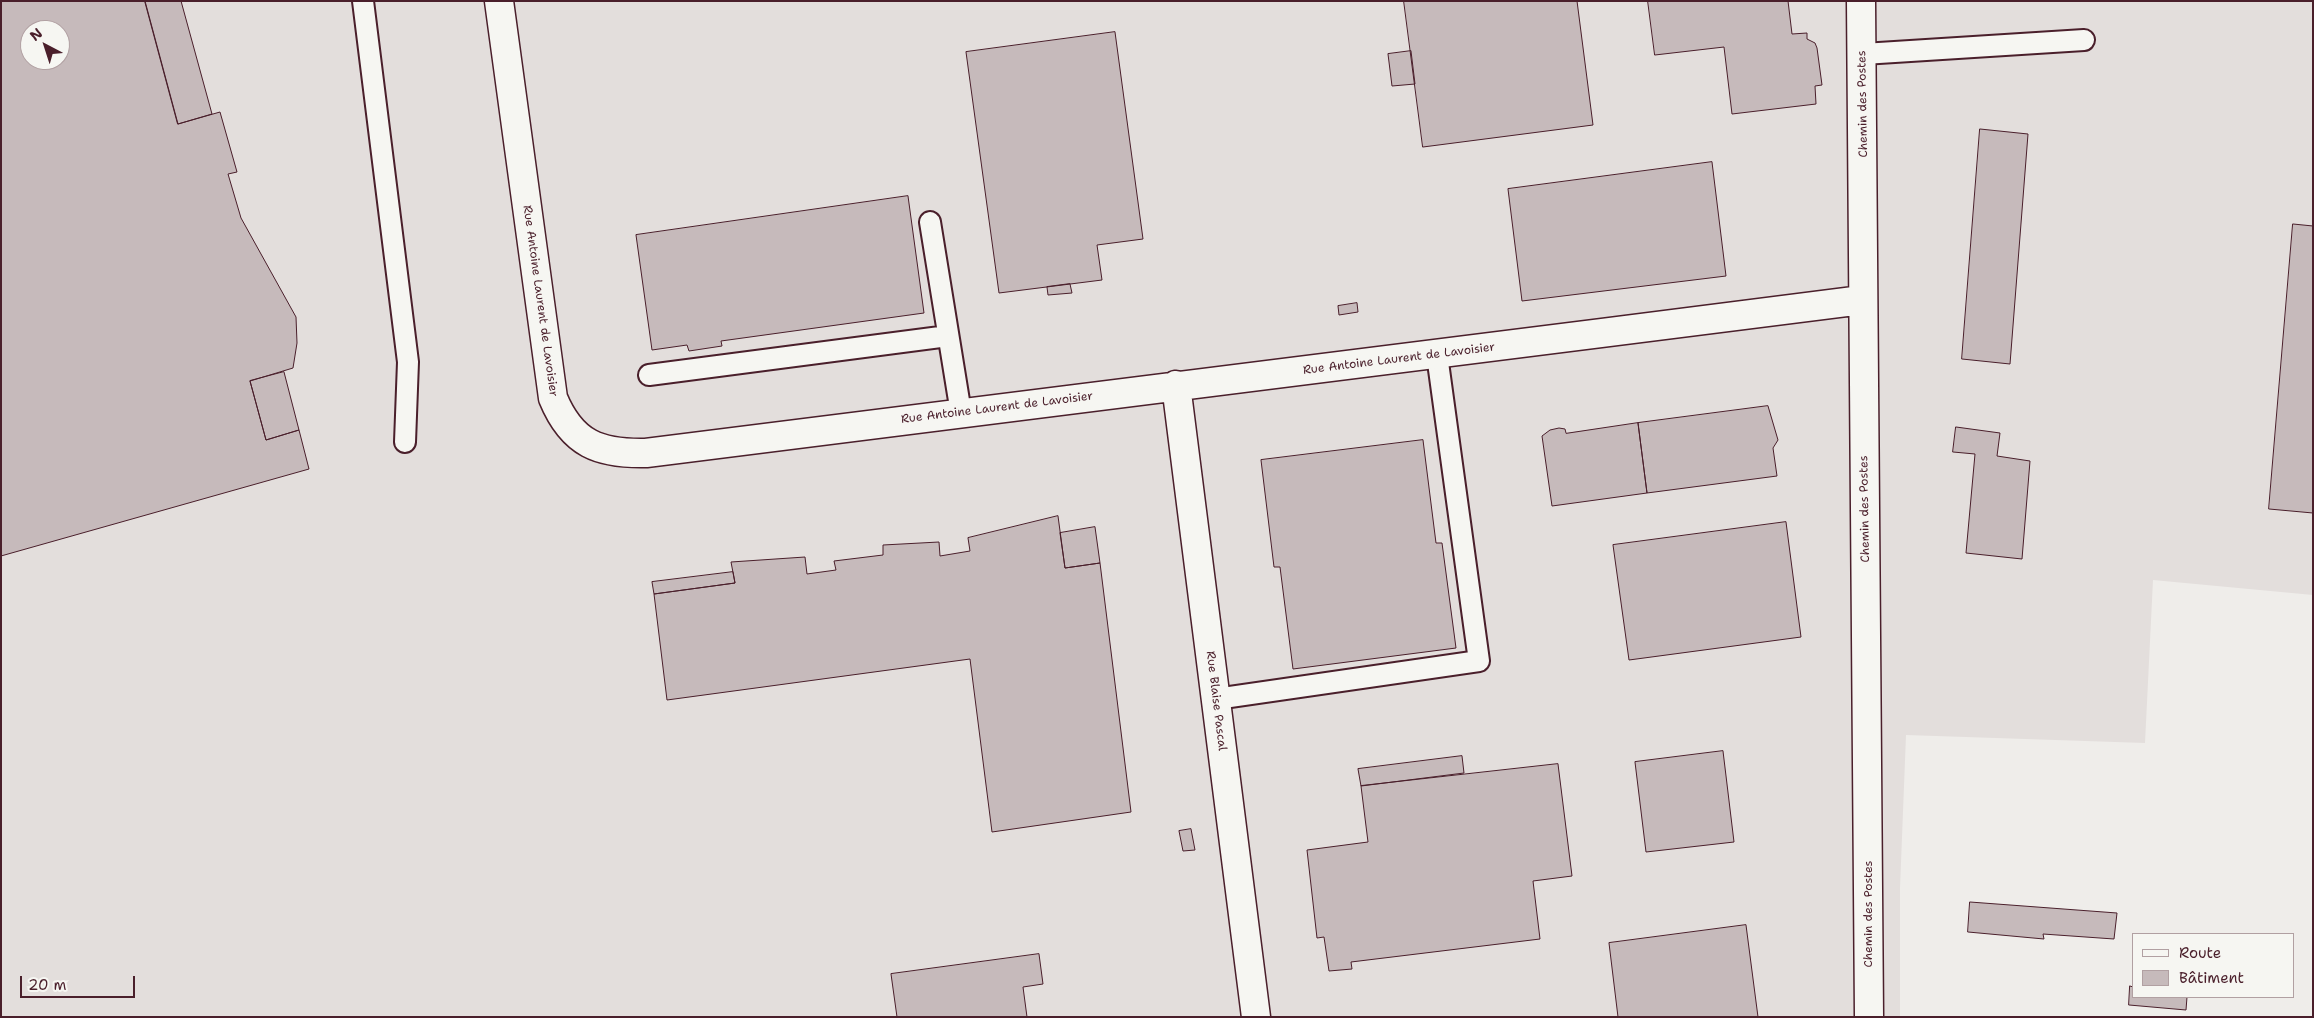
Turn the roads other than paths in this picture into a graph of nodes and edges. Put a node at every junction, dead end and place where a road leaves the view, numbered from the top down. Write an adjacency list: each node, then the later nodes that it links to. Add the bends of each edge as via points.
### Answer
1 (363, 1): 13 (lane, via 408,362)
2 (499, 1): 12 (street, Rue Antoine Laurent de Lavoisier, via 549,378 559,413 575,434 597,448 646,453)
3 (1861, 1): 5 (street, Chemin des Postes)
4 (2084, 40): 5 (lane)
5 (1863, 54): 7 (street, Chemin des Postes)
6 (930, 222): 8 (lane)
7 (1862, 300): 9 (street, Rue Antoine Laurent de Lavoisier); 16 (street, Chemin des Postes)
8 (948, 336): 10 (lane); 12 (lane)
9 (1437, 355): 11 (street, Rue Antoine Laurent de Lavoisier); 14 (lane, via 1479,661)
10 (649, 376)
11 (1176, 385): 12 (street, Rue Antoine Laurent de Lavoisier); 14 (street, Rue Blaise Pascal)
12 (961, 413)
13 (405, 442)
14 (1216, 699): 15 (street, Rue Blaise Pascal)
15 (1256, 1017)
16 (1869, 1017)

